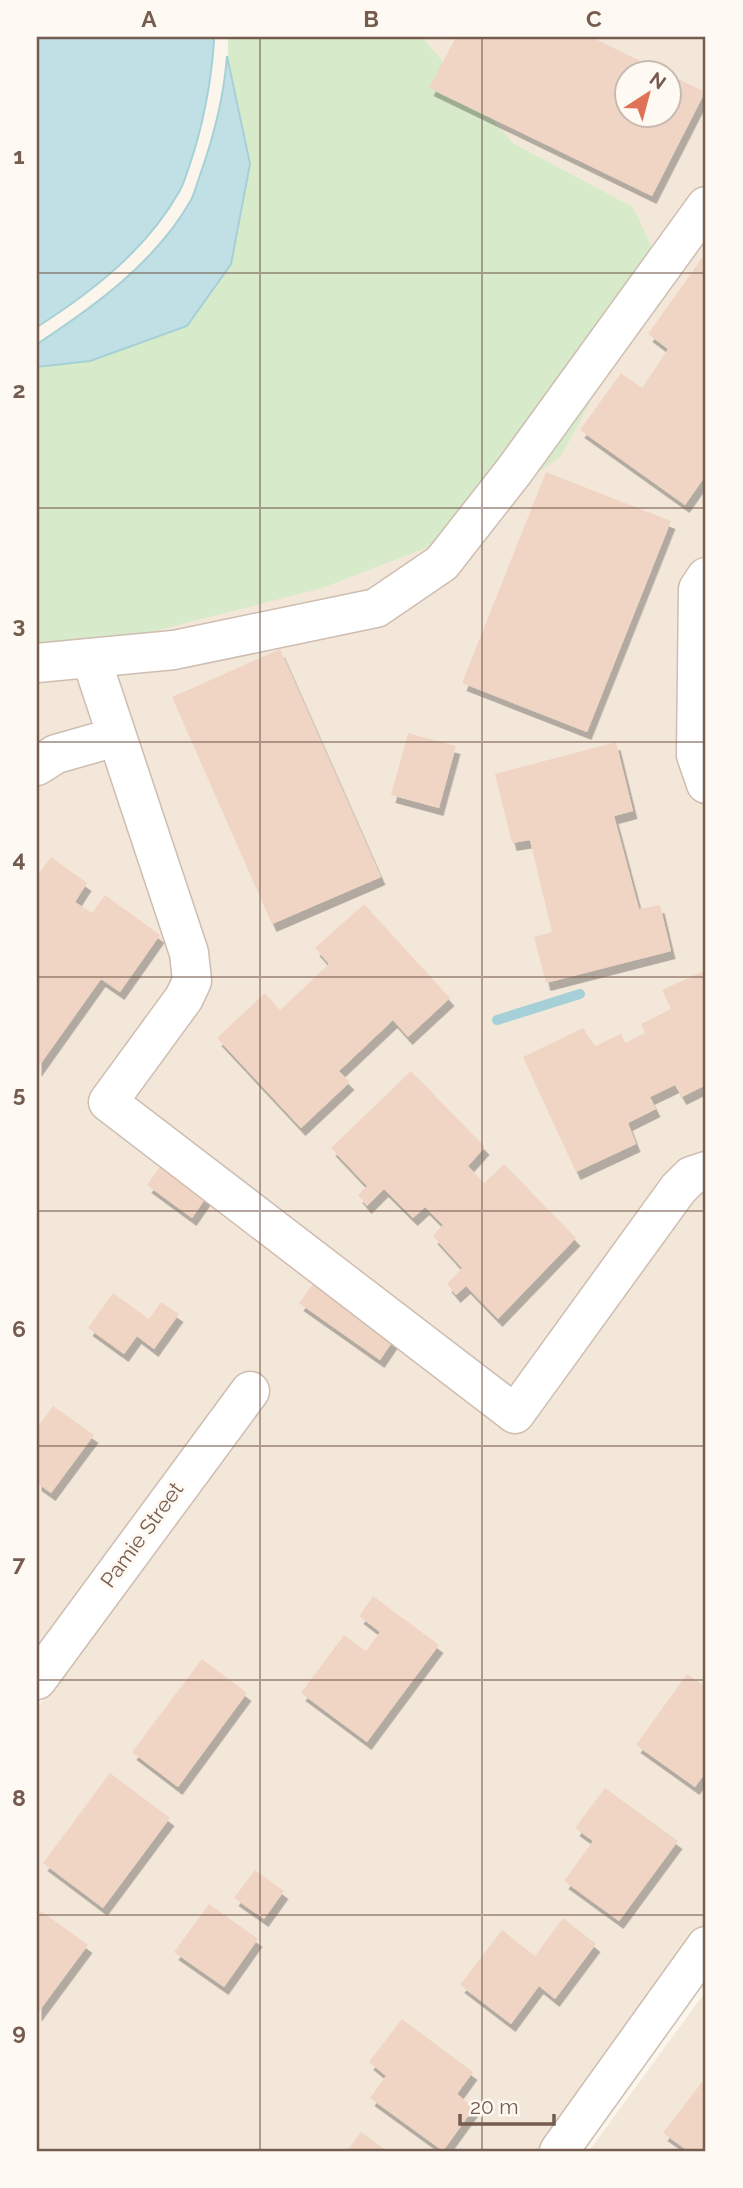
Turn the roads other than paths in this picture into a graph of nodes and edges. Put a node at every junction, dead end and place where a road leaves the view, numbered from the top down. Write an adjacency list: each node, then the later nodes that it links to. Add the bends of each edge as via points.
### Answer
1 (706, 206): 3 (street, via 443,563 376,608 174,650)
2 (704, 587): 7 (street, via 696,755)
3 (91, 658): 4 (street); 5 (street)
4 (37, 663)
5 (116, 737): 6 (street, via 56,754); 8 (street, via 189,953 192,981 108,1102 514,1414 678,1189 691,1176)
6 (37, 766)
7 (706, 784)
8 (706, 1171)
9 (250, 1391): 10 (street, Pamie Street)
10 (37, 1680)
11 (706, 1946): 12 (street)
12 (559, 2151)

